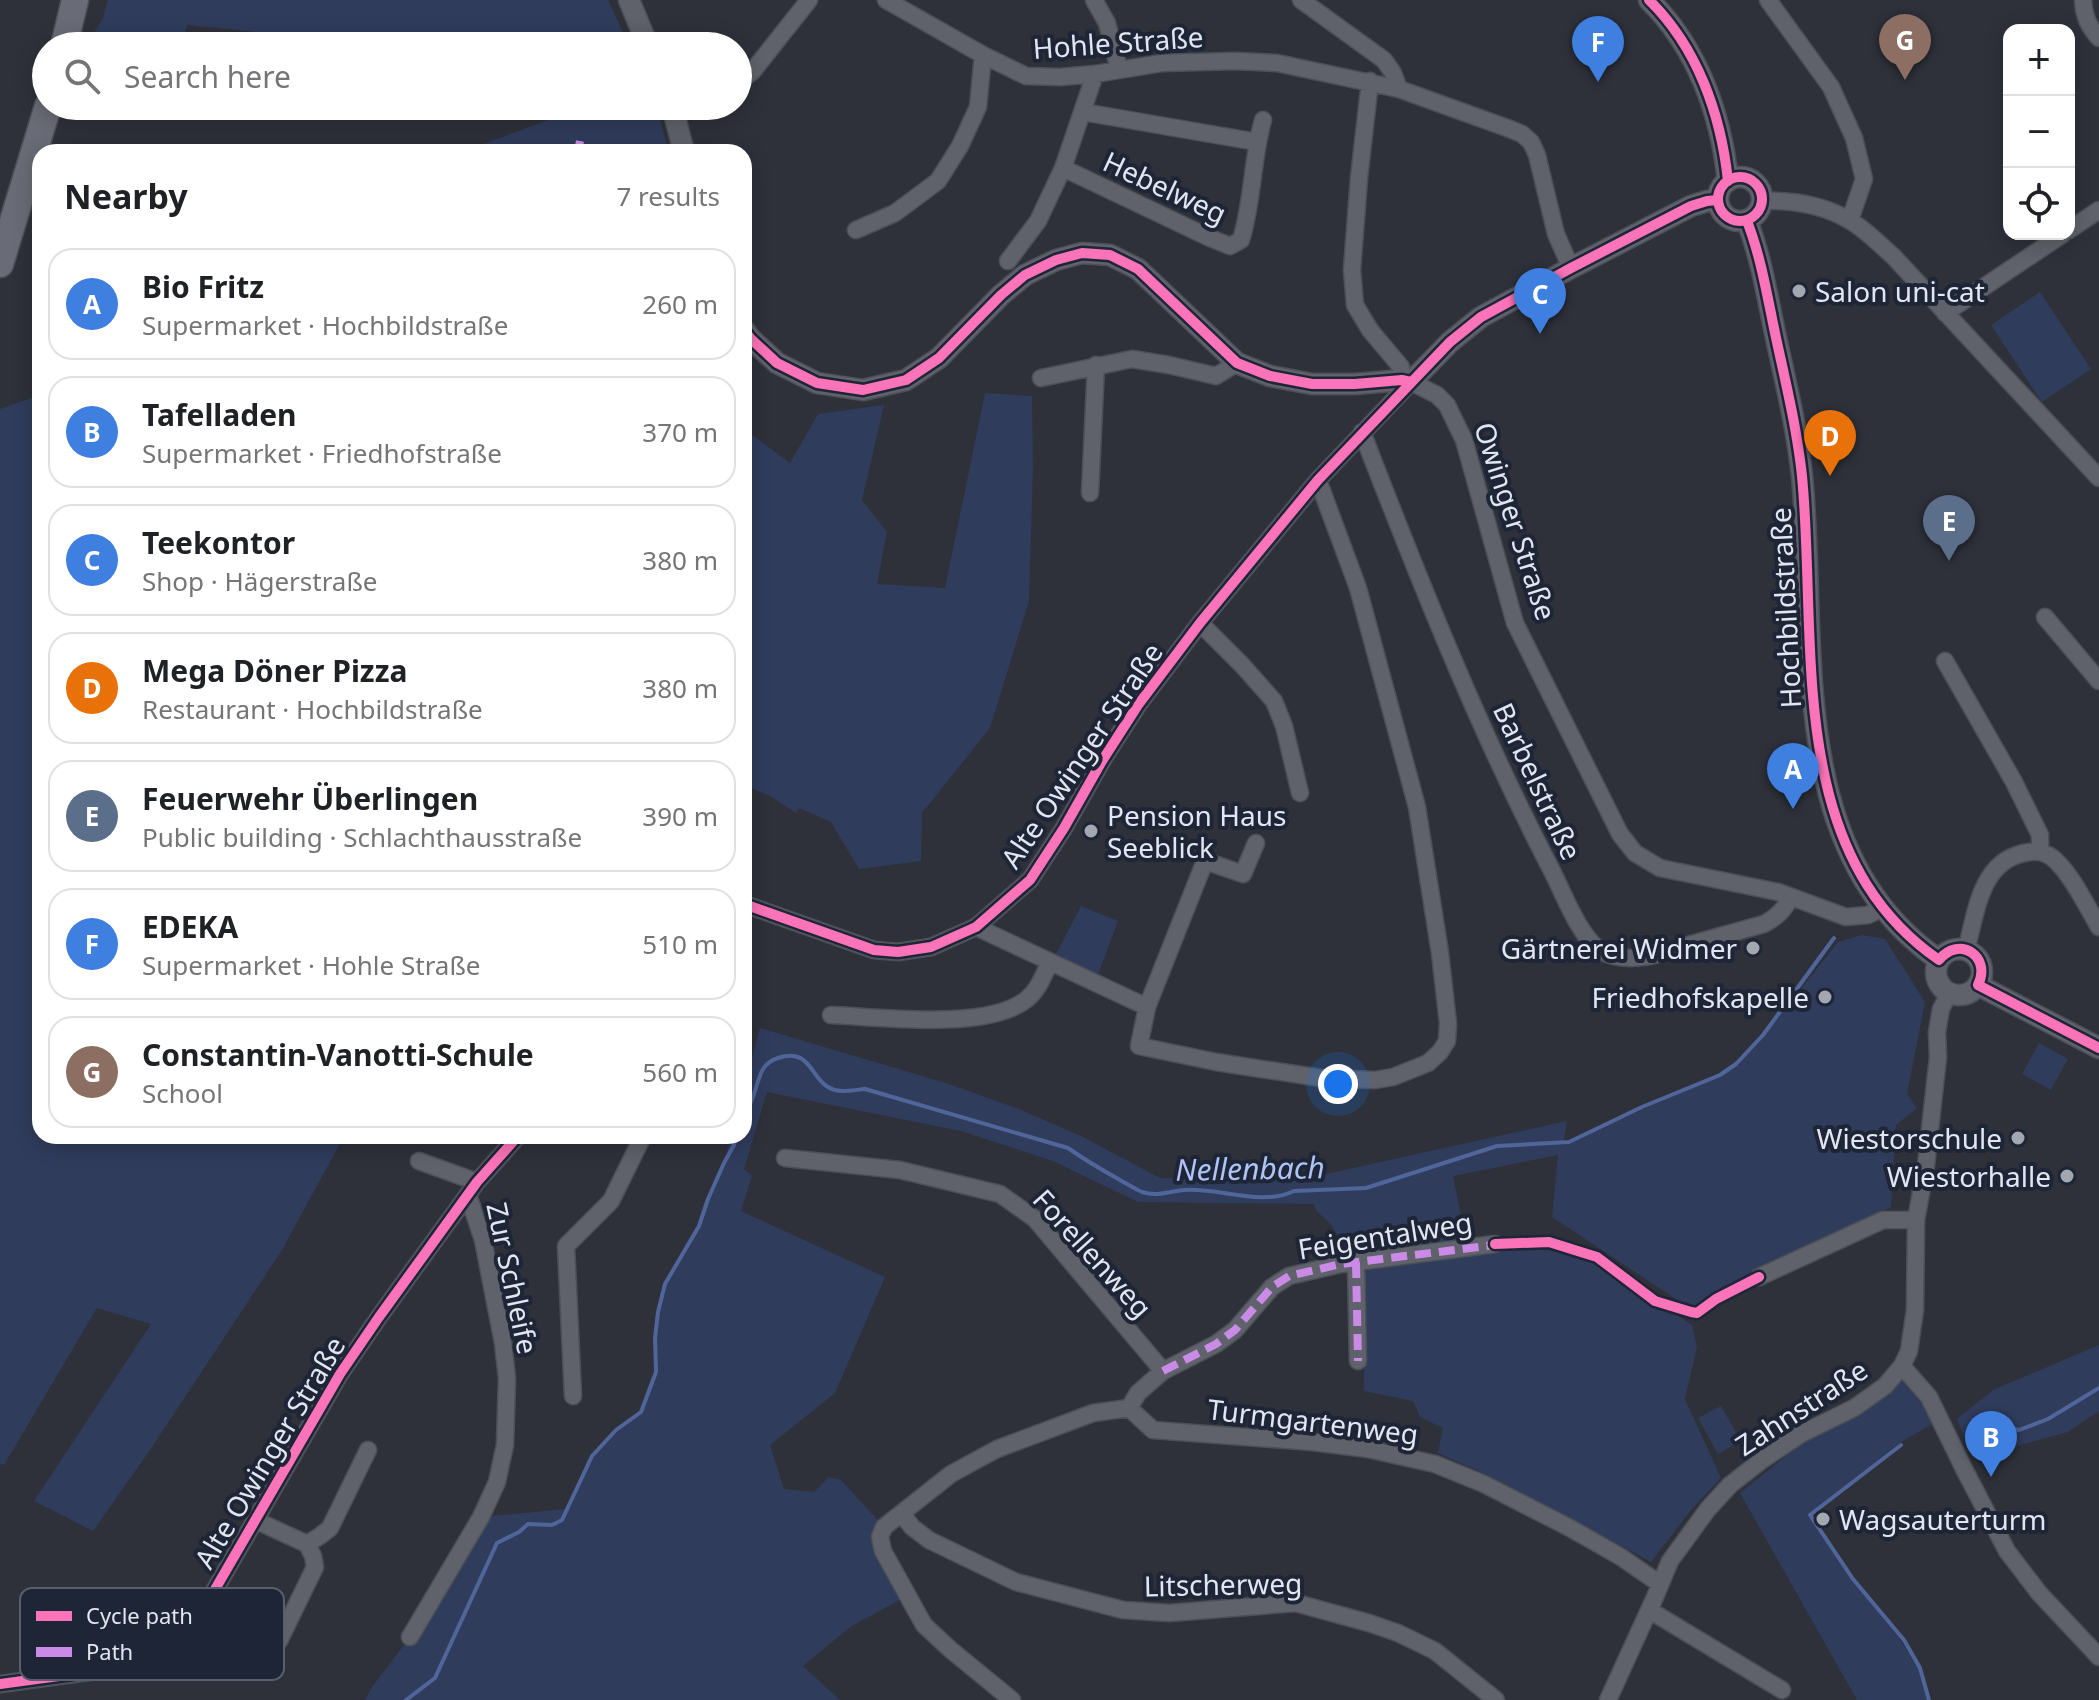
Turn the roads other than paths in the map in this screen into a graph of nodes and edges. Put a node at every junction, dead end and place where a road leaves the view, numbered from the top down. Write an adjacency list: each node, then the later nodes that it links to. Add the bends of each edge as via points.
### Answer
1 (75, 0): 11 (main road)
2 (629, 0): 12 (street)
3 (809, 0): 16 (street)
4 (886, 0): 14 (street, Hohle Straße)
5 (1094, 0): 15 (street, via 1107,23)
6 (1301, 0): 19 (street, via 1384,60)
7 (1649, 0): 29 (street, via 1681,39 1703,81)
8 (1664, 0): 29 (street, via 1689,33 1722,100)
9 (1768, 0): 33 (street, via 1831,87 1854,138 1864,179)
10 (2083, 0): 13 (street, via 2088,25)
11 (67, 32)
12 (642, 32)
13 (2099, 38)
14 (983, 55): 17 (street, Hohle Straße, via 1026,76); 36 (street, via 978,107 938,181 895,213)
15 (1119, 69): 17 (street, Hohle Straße); 18 (street, Hohle Straße, via 1236,61 1277,63)
16 (752, 72)
17 (1095, 74): 20 (street, Hebelweg)
18 (1370, 81): 19 (street, Hohle Straße); 46 (street, via 1352,270 1355,305)
19 (1399, 89): 40 (street, Hohle Straße, via 1522,134 1531,142 1556,234)
20 (1083, 112): 24 (street, Hebelweg); 28 (street, Hebelweg)
21 (44, 120): 25 (main road)
22 (676, 120): 26 (street)
23 (1263, 120): 24 (street, Hebelweg)
24 (1257, 142): 28 (street, Hebelweg, via 1246,225 1241,240 1230,246)
25 (36, 144)
26 (682, 144)
27 (32, 159): 39 (main road)
28 (1063, 168): 38 (street, Hebelweg, via 1038,221)
29 (1736, 179): 30 (street); 31 (street, via 1756,183)
30 (1718, 200): 34 (street, via 1727,218); 40 (street, via 1691,206)
31 (1763, 201): 33 (street, via 1818,206); 34 (street)
32 (2099, 210): 35 (street)
33 (1850, 220): 41 (street, via 1893,256)
34 (1747, 221): 60 (street, Hochbildstraße, via 1771,313 1801,474 1814,711 1824,780 1855,867)
35 (2075, 226)
36 (856, 230)
37 (2054, 240): 41 (street)
38 (1008, 261)
39 (0, 264)
40 (1571, 268): 46 (street, via 1481,317)
41 (1945, 313): 48 (street)
42 (752, 338): 43 (street, via 777,363 817,383 863,390 906,380 939,358 1025,275 1082,253 1110,255 1138,269)
43 (1237, 363): 44 (street, via 1216,376 1132,359); 46 (street, via 1312,384)
44 (1096, 365): 45 (street); 50 (street)
45 (1041, 378)
46 (1406, 381): 47 (street, Alte Owinger Straße); 58 (street, Owinger Straße, via 1447,405 1464,440 1515,623 1620,834 1635,853 1660,868)
47 (1362, 432): 49 (street, Alte Owinger Straße); 58 (street, Barbelstraße, via 1479,719 1584,934 1602,953 1645,957 1764,924 1776,918)
48 (2099, 478)
49 (1318, 480): 52 (street, Alte Owinger Straße); 68 (street, via 1358,588 1417,807 1440,953 1447,1041 1428,1063 1393,1077 1321,1078 1139,1046)
50 (1090, 493)
51 (2045, 617): 54 (street)
52 (1200, 623): 55 (street, via 1274,701); 61 (street, Alte Owinger Straße, via 1138,705 1030,880)
53 (1945, 661): 57 (street, via 2040,835)
54 (2099, 681)
55 (1300, 793)
56 (1256, 843): 68 (street, via 1243,874 1205,861)
57 (2040, 851): 62 (street, via 2059,864); 63 (street, via 2002,863 1987,880)
58 (1791, 897): 60 (street, Owinger Straße, via 1846,917)
59 (752, 907): 61 (street, Alte Owinger Straße, via 874,950 931,947)
60 (1882, 908): 64 (street, Hochbildstraße)
61 (976, 927): 65 (street)
62 (2099, 927)
63 (1966, 950): 64 (street, via 1950,950); 66 (street, via 1981,965)
64 (1939, 960): 67 (street, via 1936,978)
65 (1050, 962): 68 (street); 69 (street, via 1037,990 1025,1001 991,1016 953,1020)
66 (1978, 985): 67 (street, via 1966,994); 70 (street)
67 (1949, 993): 76 (street, via 1937,1032 1935,1088)
68 (1147, 1007)
69 (831, 1015)
70 (2099, 1048)
71 (511, 1144): 75 (street, Alte Owinger Straße)
72 (639, 1144): 83 (street, via 611,1201 566,1246)
73 (785, 1158): 82 (street, Forellenweg, via 900,1170 1000,1194 1035,1219)
74 (419, 1161): 75 (street)
75 (472, 1188): 87 (street, Alte Owinger Straße, via 340,1374); 93 (street, Zur Schleife, via 503,1343 505,1445 497,1482 481,1517)
76 (1916, 1220): 79 (street, via 1883,1220); 81 (street, via 1915,1310)
77 (1495, 1244): 78 (street, Feigentalweg)
78 (1356, 1262): 80 (street); 82 (street, Feigentalweg, via 1289,1276 1272,1287 1235,1330)
79 (1759, 1277)
80 (1358, 1361)
81 (1902, 1366): 89 (street, Zahnstraße, via 1854,1408 1801,1434 1730,1485 1690,1530); 94 (street, via 1929,1397 2007,1551)
82 (1163, 1371): 84 (street, Feigentalweg)
83 (573, 1396)
84 (1129, 1408): 86 (street, via 1093,1413 997,1449 951,1474); 89 (street, Turmgartenweg, via 1153,1430 1327,1444 1435,1464 1570,1528)
85 (368, 1450): 88 (street, via 330,1528)
86 (902, 1514): 98 (street, via 884,1527 880,1537 924,1625); 99 (street, Litscherweg, via 929,1540 1016,1582 1123,1610 1169,1613 1296,1603 1369,1623 1435,1651)
87 (255, 1520): 88 (street); 90 (street, Alte Owinger Straße)
88 (307, 1544): 92 (street, via 315,1567)
89 (1660, 1584): 91 (street, Zahnstraße)
90 (216, 1588)
91 (1649, 1610): 97 (street); 100 (street, Zahnstraße)
92 (284, 1631)
93 (410, 1637)
94 (2099, 1657)
95 (29, 1680): 96 (street, Alte Owinger Straße)
96 (0, 1684)
97 (1782, 1690)
98 (1012, 1700)
99 (1496, 1700)
100 (1608, 1700)

